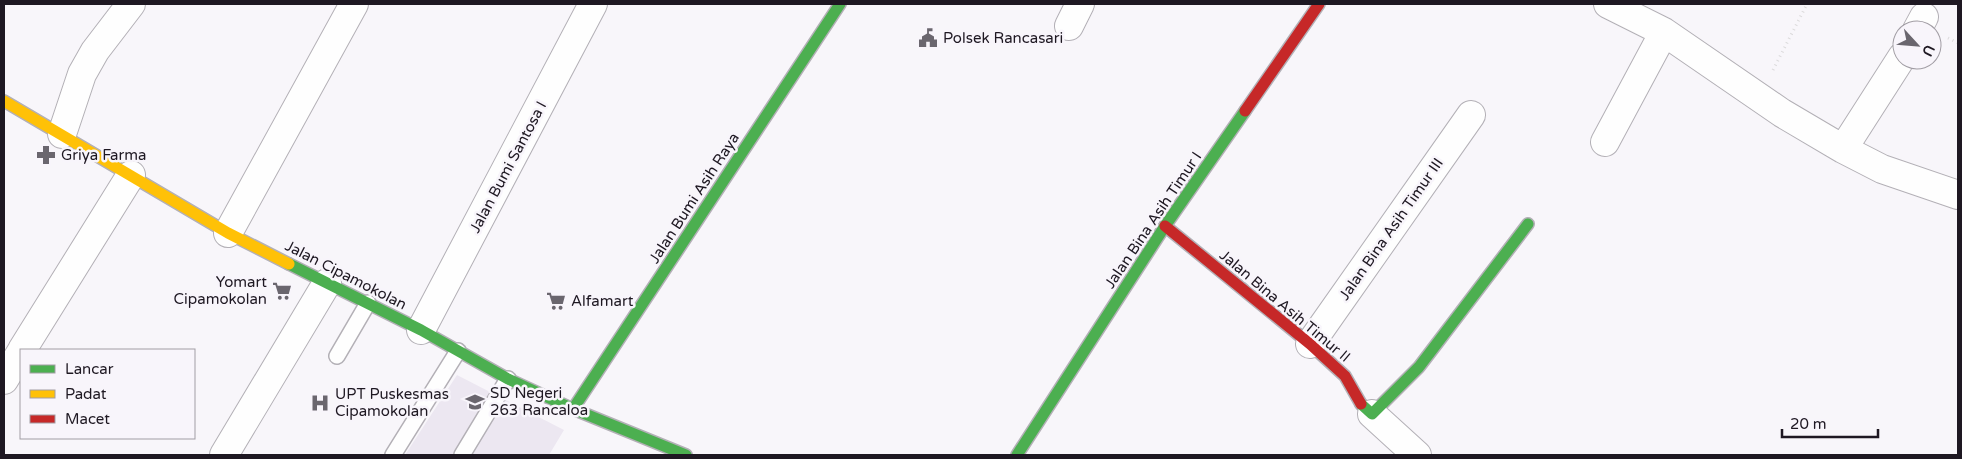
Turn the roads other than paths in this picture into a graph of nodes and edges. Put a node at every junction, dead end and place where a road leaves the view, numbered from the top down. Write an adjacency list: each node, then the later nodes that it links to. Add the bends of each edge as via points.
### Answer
1 (131, 4): 11 (street, via 95,51 82,74)
2 (354, 4): 18 (street)
3 (593, 4): 21 (street, Jalan Bumi Santosa I)
4 (840, 4): 29 (street, Jalan Bumi Asih Raya)
5 (1319, 4): 17 (street, Jalan Bina Asih Timur I)
6 (1608, 4): 7 (street)
7 (1664, 32): 12 (street); 13 (street, via 1759,98)
8 (1894, 70): 13 (street)
9 (4, 100): 11 (street, Jalan Cipamokolan)
10 (1471, 115): 22 (street, Jalan Bina Asih Timur III)
11 (62, 134): 14 (street, Jalan Cipamokolan)
12 (1605, 142)
13 (1842, 149): 15 (street, via 1882,169)
14 (131, 175): 18 (street, Jalan Cipamokolan); 23 (street)
15 (1958, 195)
16 (1528, 224): 30 (street, via 1419,368)
17 (1165, 226): 22 (street, Jalan Bina Asih Timur II); 35 (street, Jalan Bina Asih Timur I)
18 (228, 232): 19 (street, Jalan Cipamokolan)
19 (327, 283): 20 (street, Jalan Cipamokolan); 31 (street)
20 (368, 303): 21 (street, Jalan Cipamokolan); 26 (lane)
21 (421, 330): 24 (street, Jalan Cipamokolan)
22 (1310, 344): 30 (street, Jalan Bina Asih Timur II, via 1345,376 1359,402)
23 (23, 349)
24 (458, 351): 27 (street, Jalan Cipamokolan); 32 (lane)
25 (20, 354): 28 (street)
26 (336, 356)
27 (508, 379): 29 (street, Jalan Cipamokolan); 33 (lane)
28 (4, 380)
29 (572, 409): 34 (street, Jalan Cipamokolan)
30 (1372, 414): 36 (street)
31 (224, 455)
32 (393, 455)
33 (462, 455)
34 (686, 455)
35 (1017, 455)
36 (1416, 455)

